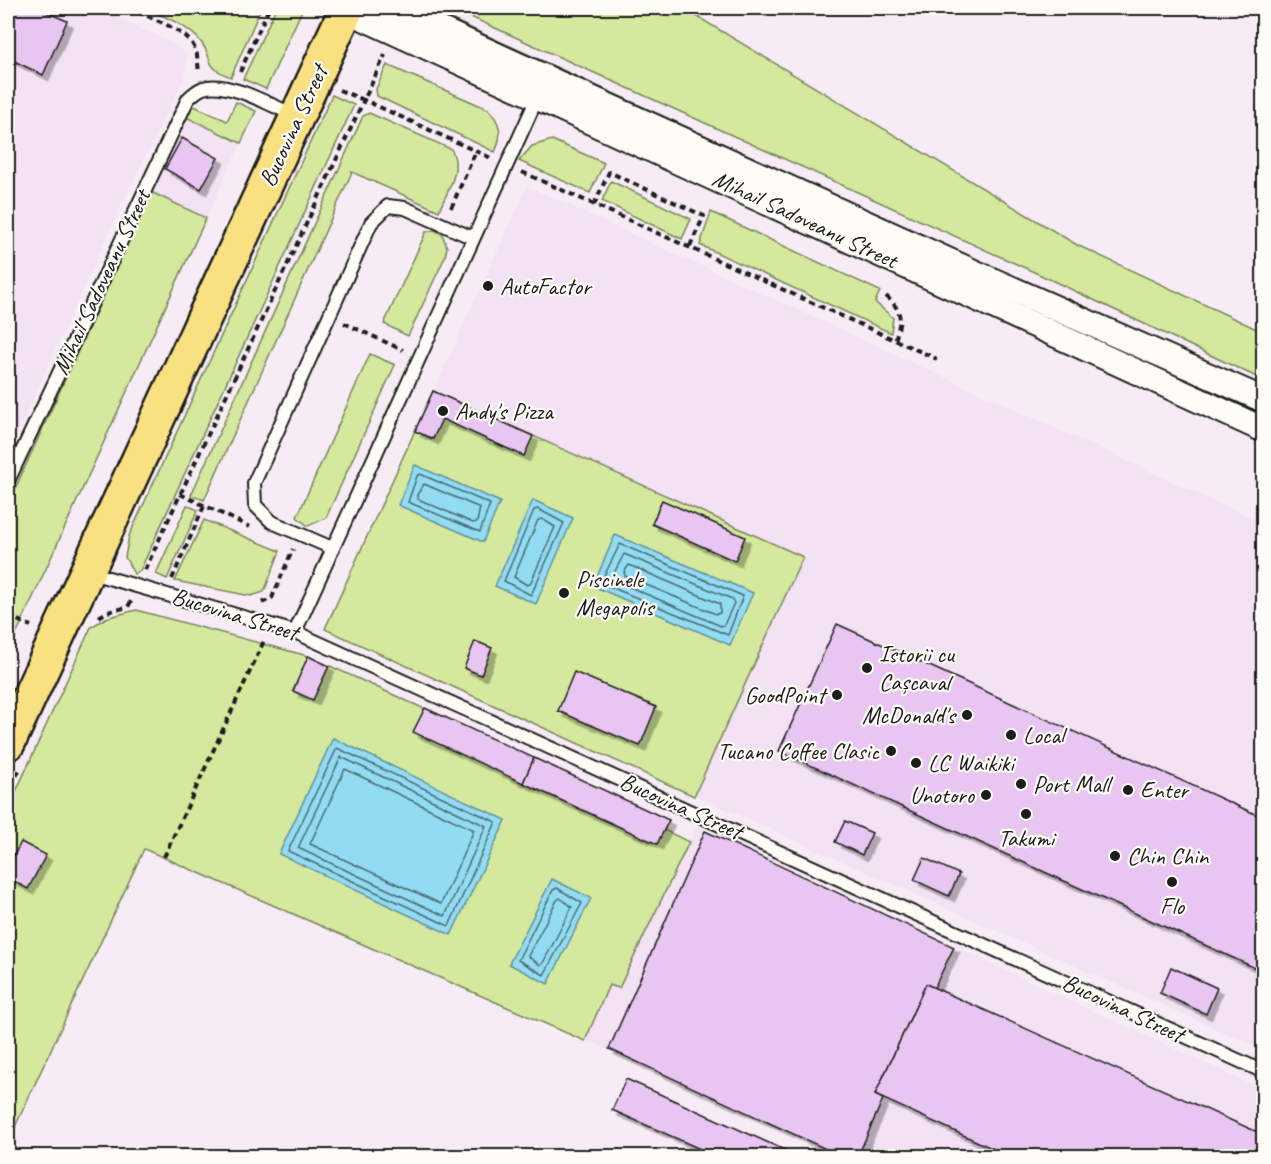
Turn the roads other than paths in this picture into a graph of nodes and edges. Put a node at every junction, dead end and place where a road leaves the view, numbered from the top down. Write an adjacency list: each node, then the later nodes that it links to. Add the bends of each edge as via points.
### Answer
1 (393, 8): 3 (street, Mihail Sadoveanu Street)
2 (346, 9): 3 (street, Mihail Sadoveanu Street); 4 (main road, Bucovina Street)
3 (542, 87): 5 (lane); 6 (street, Mihail Sadoveanu Street); 7 (street, Mihail Sadoveanu Street)
4 (297, 117): 8 (lane, Mihail Sadoveanu Street, via 218,86 201,88 188,99); 10 (main road, Bucovina Street)
5 (473, 238): 9 (lane); 9 (lane, via 405,208 388,206 371,223 254,483 255,505 272,522)
6 (1263, 400)
7 (1263, 430)
8 (8, 481)
9 (332, 548): 11 (lane)
10 (87, 571): 11 (lane, Bucovina Street); 12 (main road, Bucovina Street)
11 (295, 632): 13 (lane, Bucovina Street)
12 (8, 742)
13 (1263, 1072)

